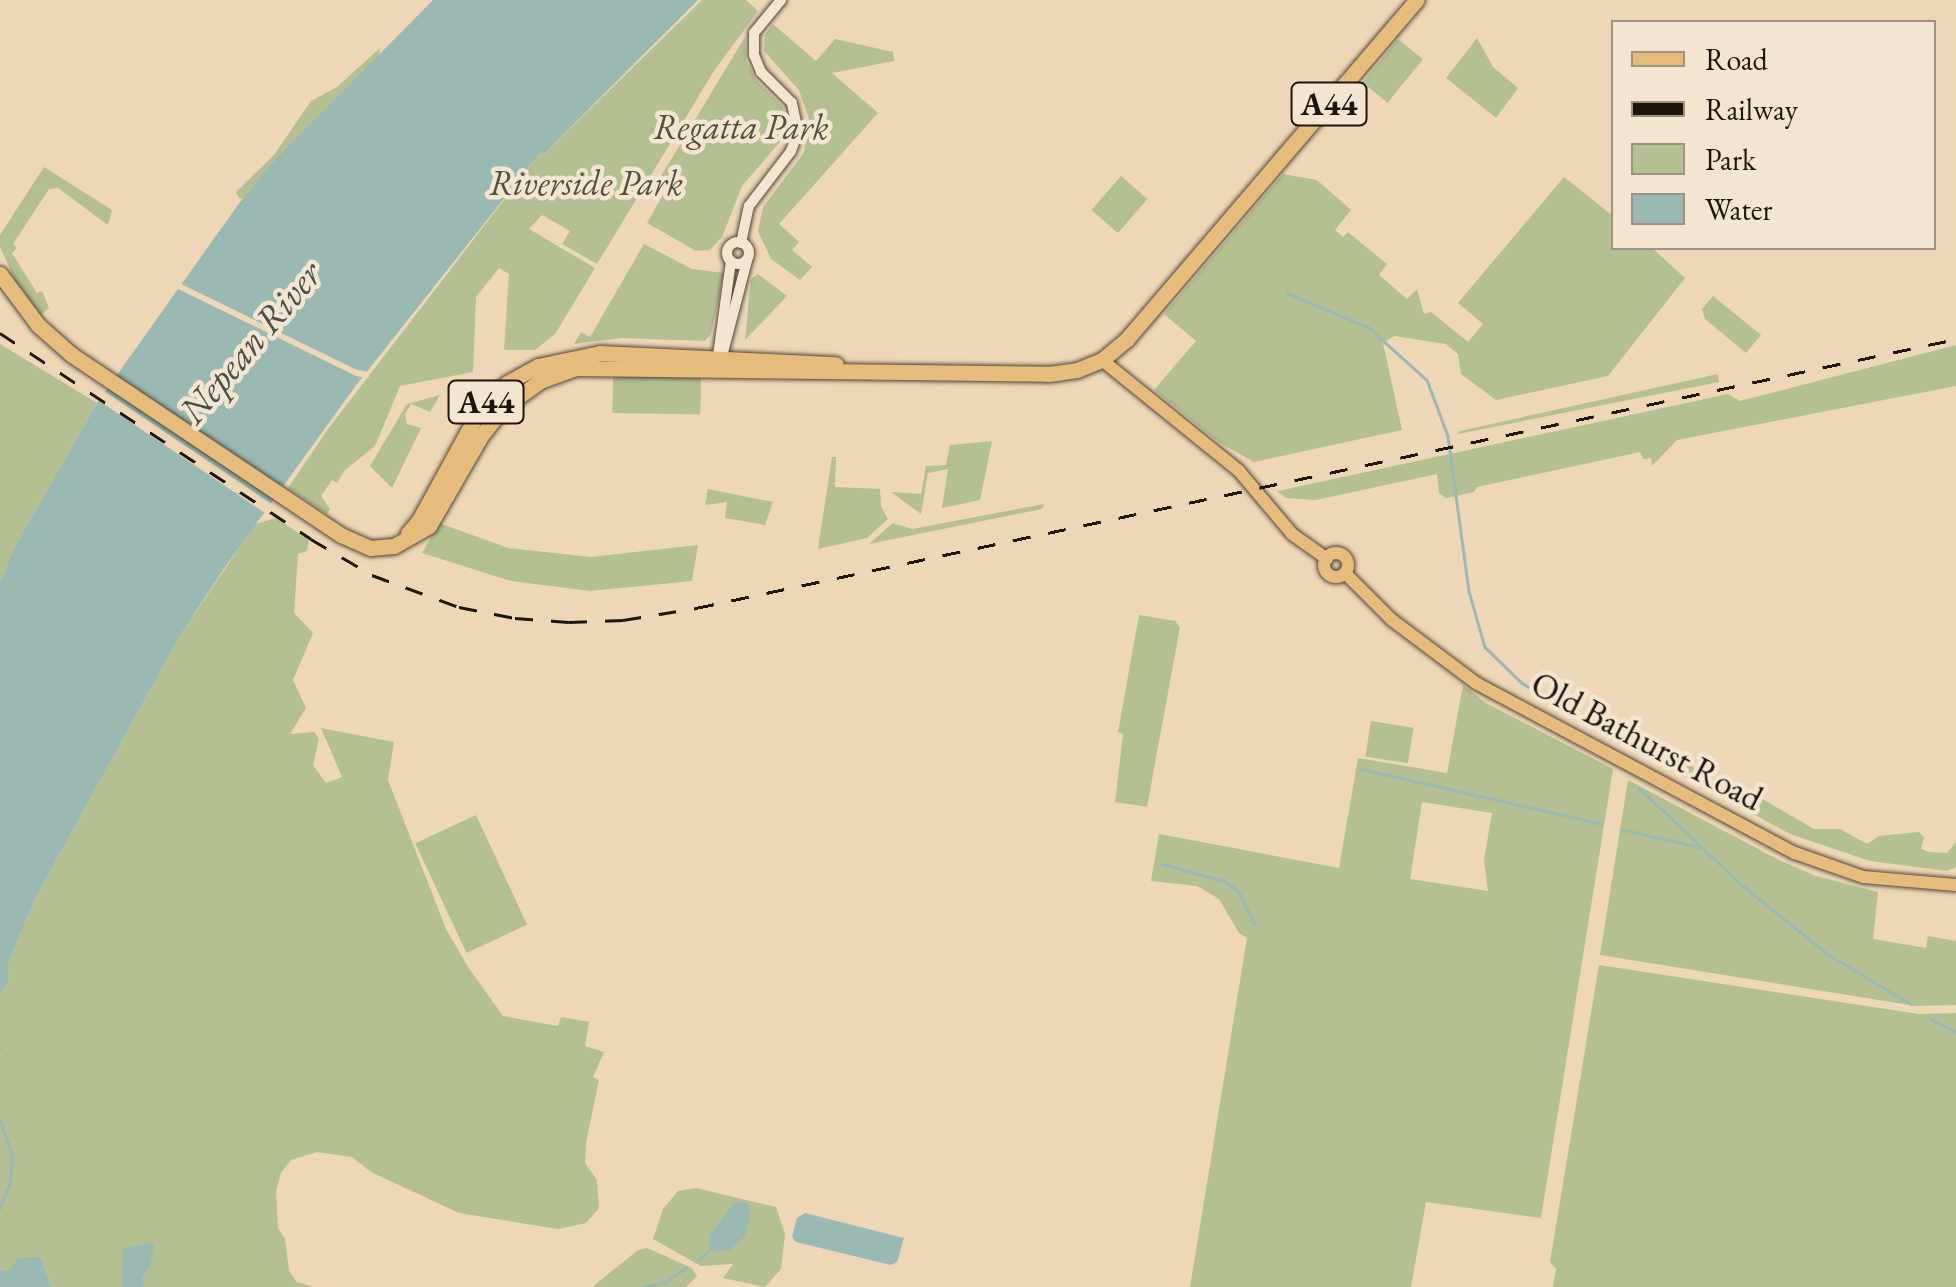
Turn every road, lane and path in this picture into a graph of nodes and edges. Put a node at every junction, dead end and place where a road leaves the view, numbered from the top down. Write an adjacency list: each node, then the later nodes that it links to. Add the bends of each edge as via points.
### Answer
1 (781, 0): 3 (street, via 754,32 754,55 792,104 798,132 792,151 748,206)
2 (1417, 0): 7 (highway, A44, via 1127,340)
3 (741, 243): 4 (street, via 749,250); 5 (street, via 729,248)
4 (747, 260): 5 (street); 8 (street)
5 (731, 261): 8 (street)
6 (0, 274): 8 (highway, A44, via 38,325 87,365 358,544 376,548 419,534 496,415 547,378 592,366)
7 (1102, 360): 8 (highway, A44, via 1049,374 834,372); 9 (main road, Old Bathurst Road, via 1239,471 1284,525 1326,558 1344,557 1344,573 1392,620 1476,682 1795,853 1863,876)
8 (719, 361)
9 (1956, 884)

